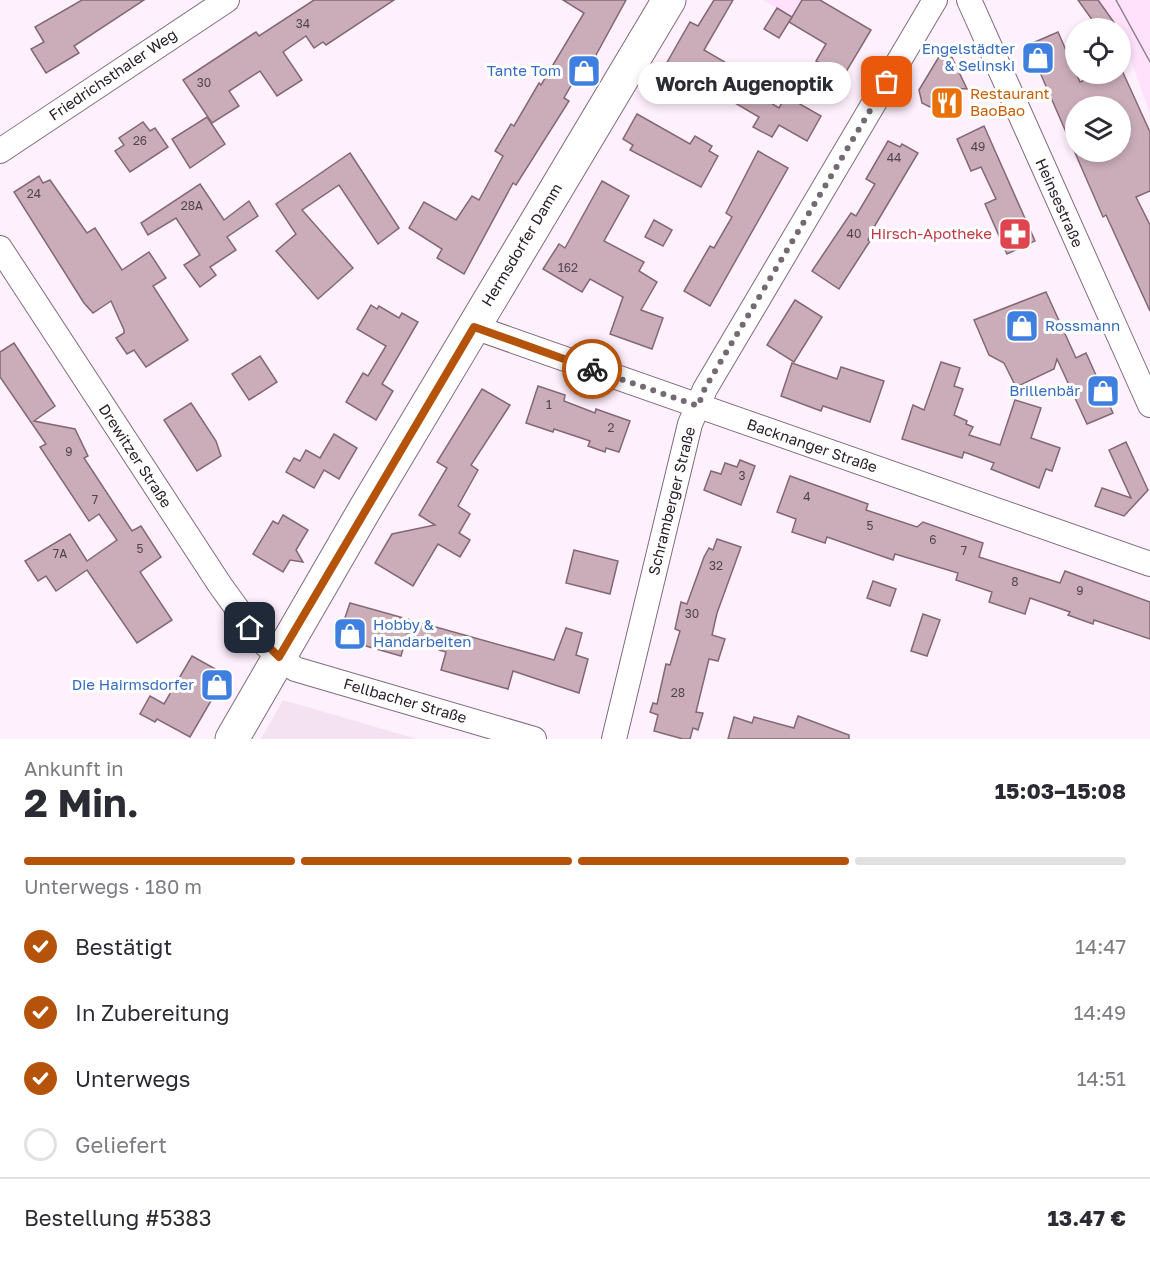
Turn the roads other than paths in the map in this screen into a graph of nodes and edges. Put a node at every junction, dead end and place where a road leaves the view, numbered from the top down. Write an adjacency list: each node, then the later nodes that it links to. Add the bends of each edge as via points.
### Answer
1 (227, 0): 5 (street, Friedrichsthaler Weg)
2 (669, 0): 7 (main road, Hermsdorfer Damm)
3 (935, 0): 9 (street, Schramberger Straße, via 705,388)
4 (969, 0): 8 (street, Heinsestraße)
5 (0, 151)
6 (0, 248): 11 (street, Drewitzer Straße, via 220,585 259,639)
7 (474, 327): 9 (street, Backnanger Straße); 11 (main road, Hermsdorfer Damm)
8 (1150, 405)
9 (698, 406): 10 (street, Backnanger Straße); 14 (street, Schramberger Straße, via 690,424)
10 (1150, 564)
11 (279, 657): 12 (main road, Hermsdorfer Damm); 13 (street, Fellbacher Straße, via 295,669)
12 (232, 739)
13 (534, 739)
14 (614, 739)

